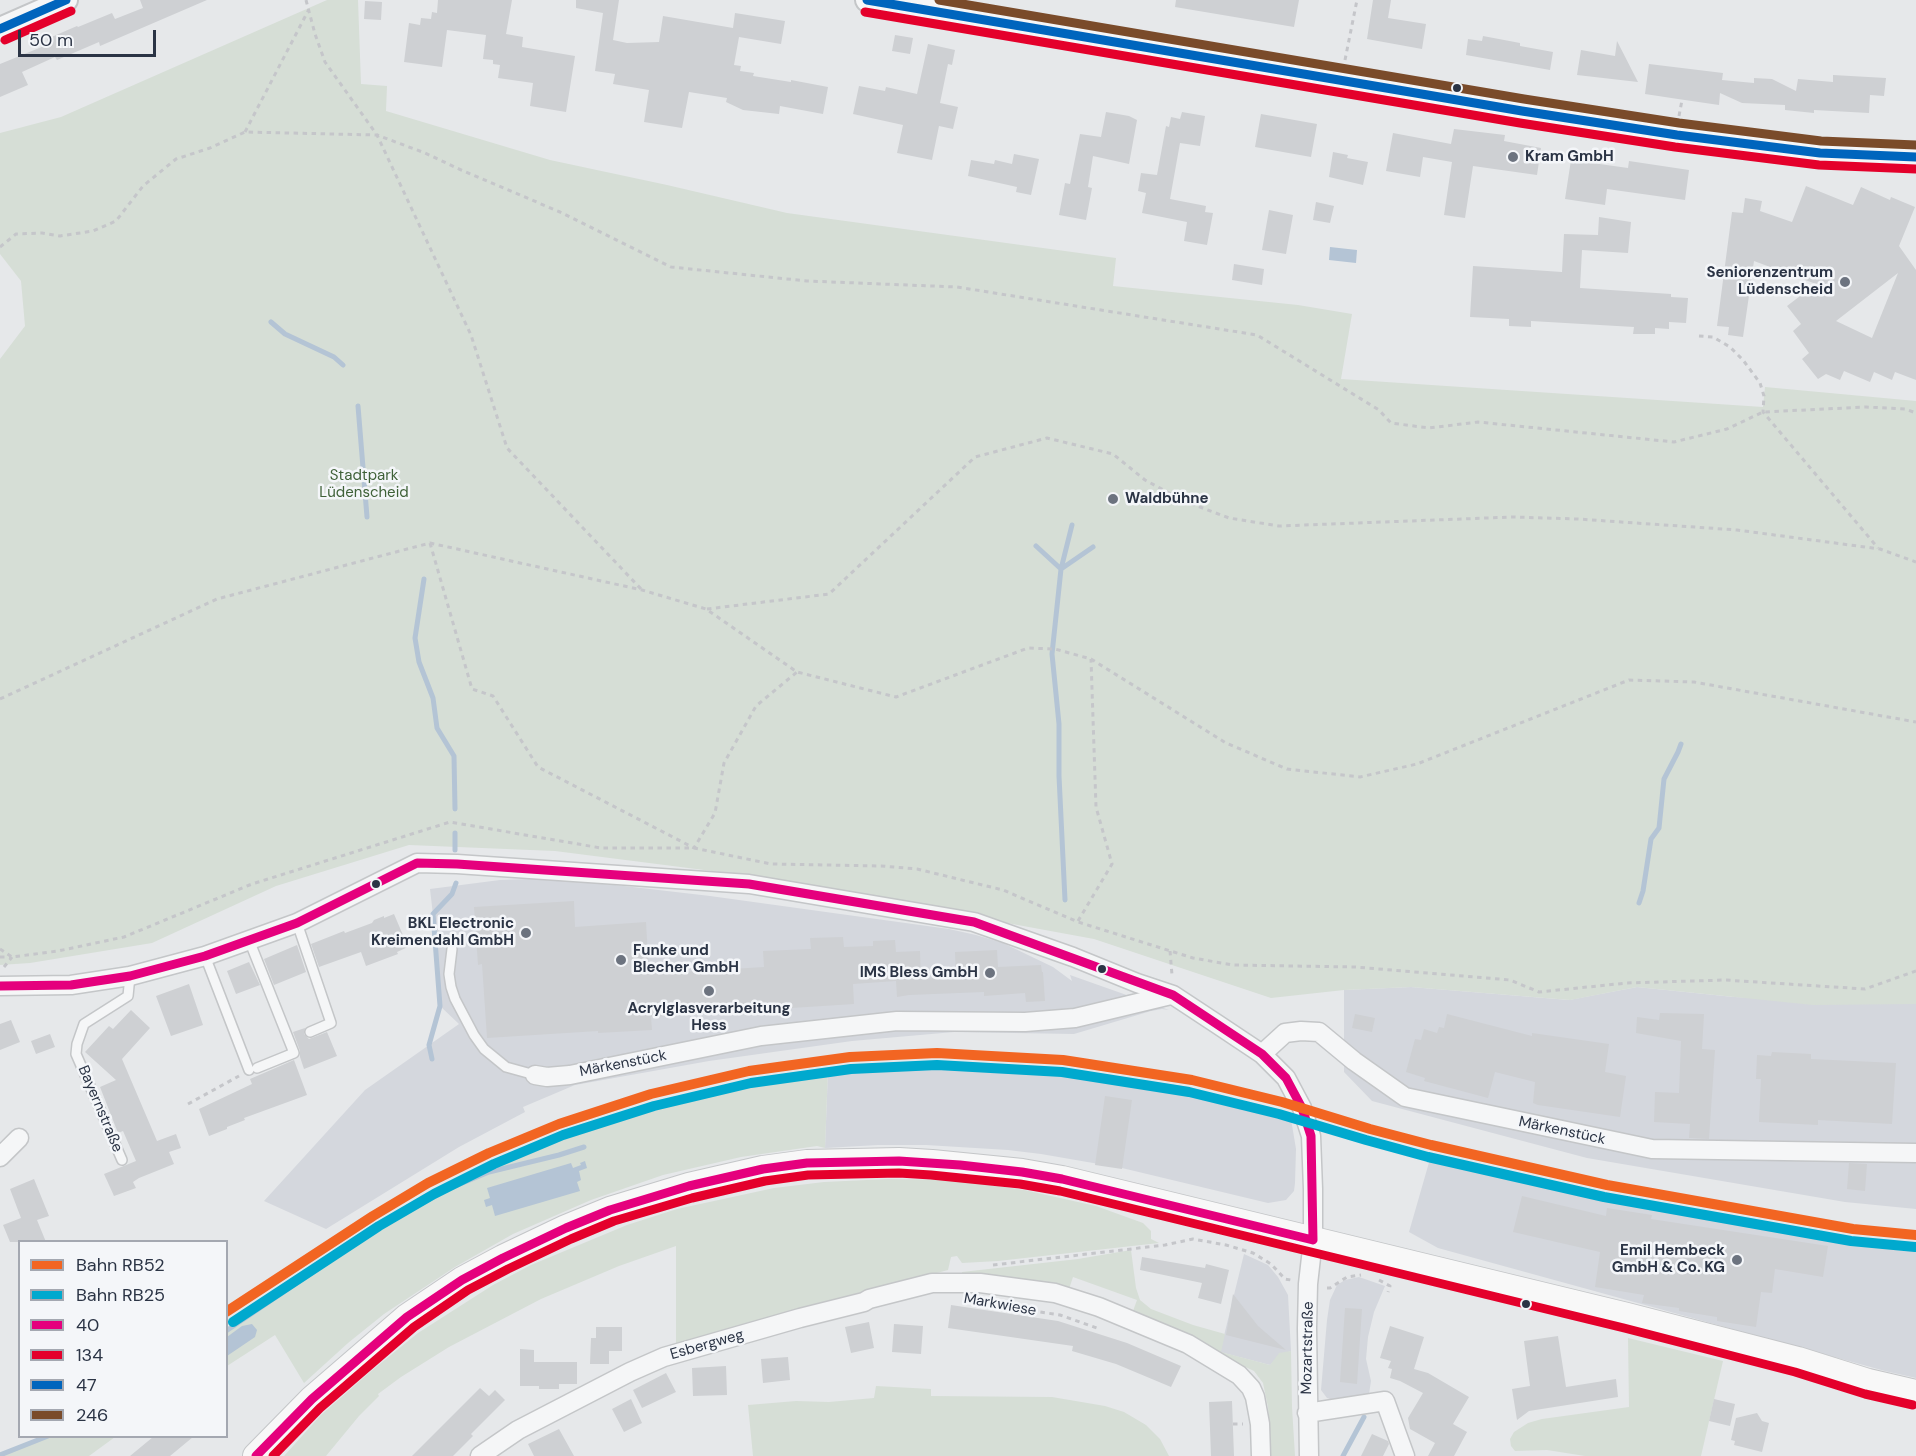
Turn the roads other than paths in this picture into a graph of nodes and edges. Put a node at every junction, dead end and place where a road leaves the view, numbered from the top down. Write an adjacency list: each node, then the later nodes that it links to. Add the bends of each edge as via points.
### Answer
1 (66, 0): 3 (street)
2 (867, 0): 4 (street, via 1701,139 1820,153)
3 (0, 29)
4 (1916, 157)
5 (297, 923): 6 (street); 11 (street, via 417,863 749,884 974,922); 12 (lane, via 331,1023)
6 (249, 940): 8 (street); 8 (lane, via 294,1053 253,1069)
7 (452, 949): 14 (lane, via 451,987 474,1035 506,1067)
8 (205, 956): 9 (street)
9 (130, 976): 10 (street, via 71,985); 18 (lane, Bayernstraße, via 128,996 84,1024 76,1054)
10 (0, 986)
11 (1173, 994): 13 (street); 14 (street, Märkenstück, via 1075,1018 1025,1022 897,1021 761,1036 570,1075)
12 (310, 1032)
13 (1262, 1054): 16 (street, Märkenstück, via 1285,1033 1319,1032 1405,1097 1652,1149); 19 (street, via 1286,1078 1302,1108 1311,1137)
14 (535, 1075)
15 (19, 1138): 17 (street)
16 (1916, 1153)
17 (0, 1157)
18 (122, 1160)
19 (1313, 1240): 21 (main road, via 1628,1316); 22 (street, Mozartstraße, via 1308,1284); 23 (main road, via 1022,1172 899,1161 807,1163 762,1169 610,1210 462,1280 406,1317 312,1399)
20 (953, 1284): 24 (street, Esbergweg, via 932,1282 908,1288 664,1357 518,1430); 25 (street, Markwiese, via 1055,1293 1129,1318 1188,1344 1239,1375 1251,1388 1256,1397)
21 (1916, 1393)
22 (1307, 1413): 26 (street, Mozartstraße); 27 (street, via 1385,1401)
23 (256, 1456)
24 (480, 1456)
25 (1262, 1456)
26 (1309, 1456)
27 (1406, 1456)

